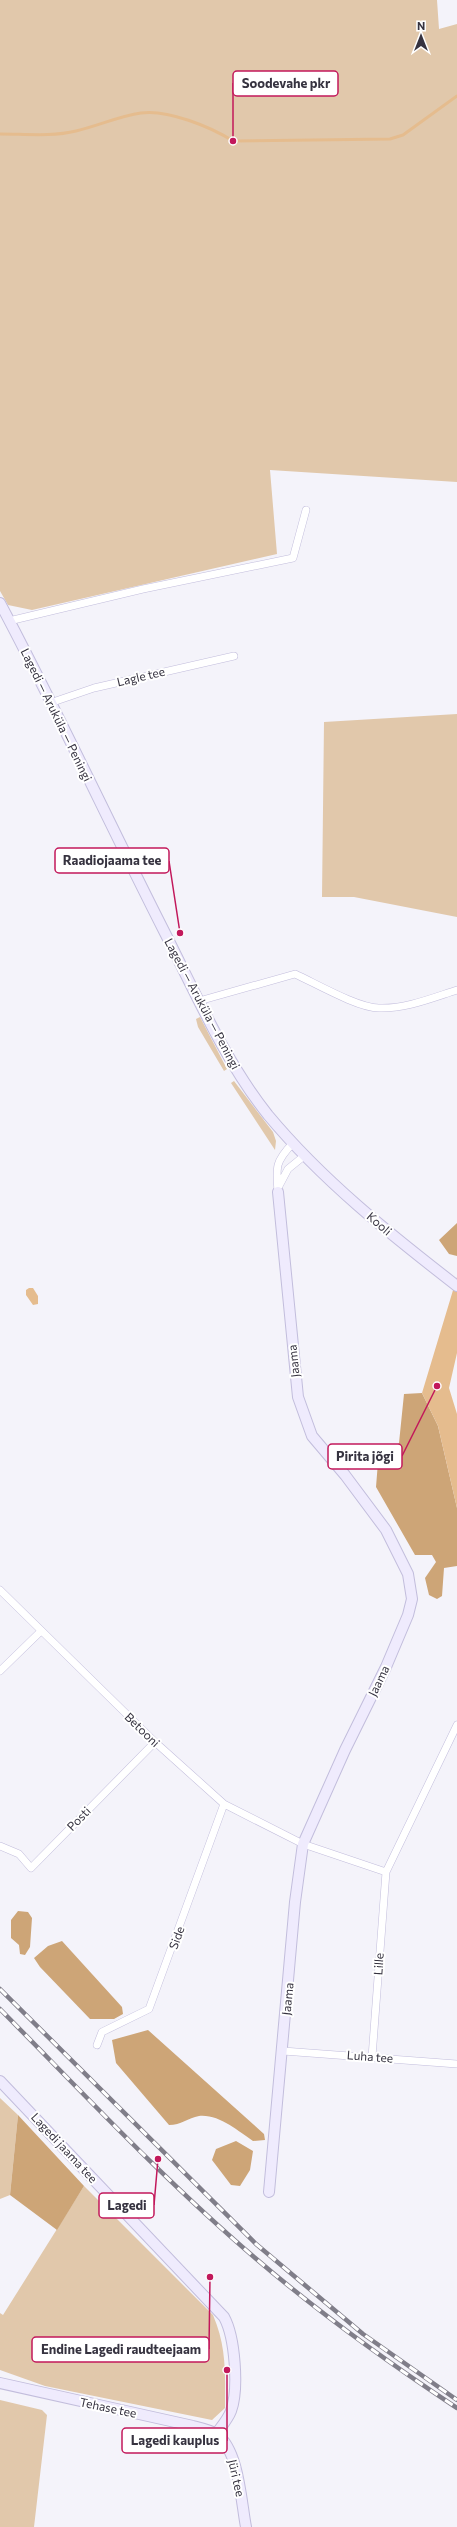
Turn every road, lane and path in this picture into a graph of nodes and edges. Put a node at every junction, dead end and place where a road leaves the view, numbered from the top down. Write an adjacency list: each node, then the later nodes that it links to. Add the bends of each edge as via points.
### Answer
1 (306, 510): 3 (street, via 293,558 143,589)
2 (0, 603): 3 (street, Lagedi — Aruküla — Peningi)
3 (9, 621): 5 (street, Lagedi — Aruküla — Peningi)
4 (234, 656): 5 (street, Lagle tee, via 94,688)
5 (50, 703): 7 (street, Lagedi — Aruküla — Peningi)
6 (457, 990): 7 (street, via 423,1001 377,1008 360,1004 295,974)
7 (199, 1001): 8 (street, Lagedi — Aruküla — Peningi, via 237,1070 267,1113)
8 (293, 1143): 9 (street, Lagedi — Aruküla — Peningi); 10 (street, Jaama, via 279,1158 276,1174)
9 (304, 1156): 10 (street, Jaama, via 288,1169 281,1179); 11 (street, Kooli, via 381,1226)
10 (278, 1192): 18 (street, Jaama, via 298,1397 305,1422 312,1436 386,1530 408,1574 412,1598 408,1615 386,1667)
11 (457, 1286)
12 (0, 1590): 13 (street, Betooni)
13 (40, 1632): 14 (street); 16 (street, Betooni)
14 (0, 1671)
15 (457, 1725): 20 (street, Lille)
16 (155, 1742): 17 (street, Betooni); 19 (street, Posti, via 31,1868 19,1854)
17 (224, 1804): 18 (street, Betooni); 21 (street, Side, via 150,2009 102,2032)
18 (303, 1844): 20 (street); 22 (street, Jaama, via 295,1902)
19 (0, 1846)
20 (386, 1872): 23 (street, Lille)
21 (97, 2045)
22 (283, 2051): 23 (street, Luha tee); 26 (street, Jaama)
23 (372, 2057): 24 (street, Luha tee)
24 (457, 2064)
25 (0, 2082): 28 (street, Lagedi jaama tee, via 224,2317 232,2342 233,2395 232,2409)
26 (269, 2192)
27 (0, 2383): 28 (street, Tehase tee, via 193,2426)
28 (216, 2434): 29 (street, Jüri tee, via 232,2456)
29 (246, 2527)

